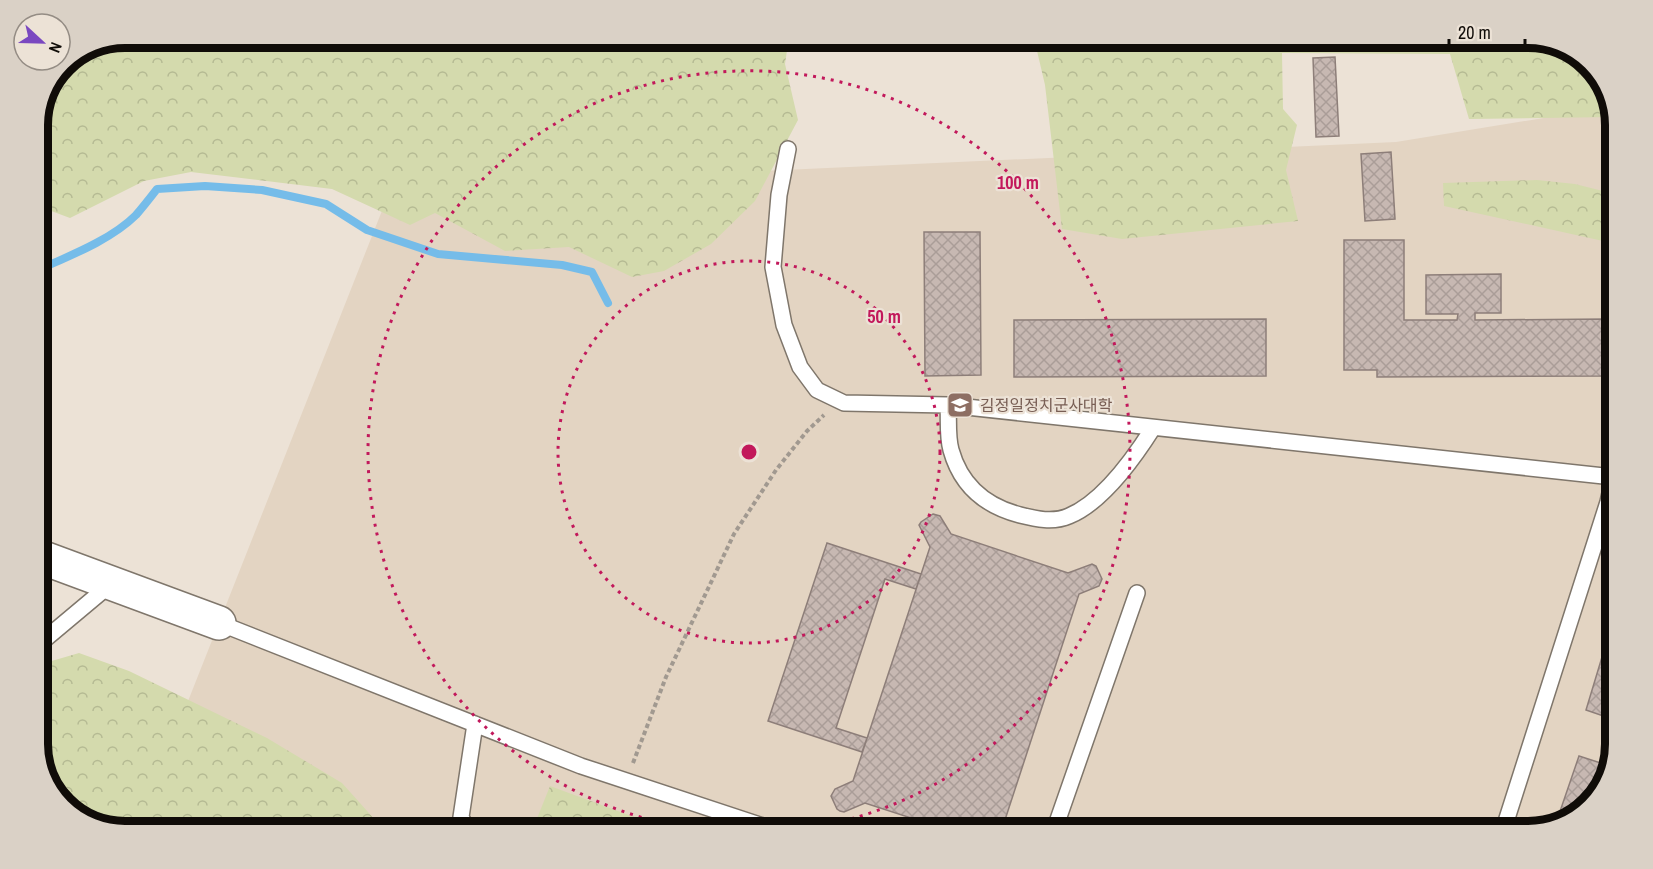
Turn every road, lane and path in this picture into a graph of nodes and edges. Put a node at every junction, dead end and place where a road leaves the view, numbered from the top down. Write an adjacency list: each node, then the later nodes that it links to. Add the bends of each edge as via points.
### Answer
1 (788, 148): 2 (lane, via 779,195 773,267 784,325 800,367 817,390)
2 (844, 403): 3 (lane); 13 (path, via 823,415 807,431 734,534 666,677)
3 (948, 405): 4 (lane); 4 (lane, via 951,448 971,489 991,505 1036,519 1071,516 1090,503 1133,459)
4 (1153, 428): 5 (lane)
5 (1605, 473)
6 (1605, 525): 17 (lane)
7 (48, 560): 8 (street)
8 (112, 583): 10 (street); 11 (lane)
9 (1137, 593): 16 (lane)
10 (219, 623): 12 (lane)
11 (48, 637)
12 (475, 724): 13 (lane); 14 (lane)
13 (626, 781): 15 (lane)
14 (463, 821)
15 (748, 821)
16 (1057, 821)
17 (1506, 821)

